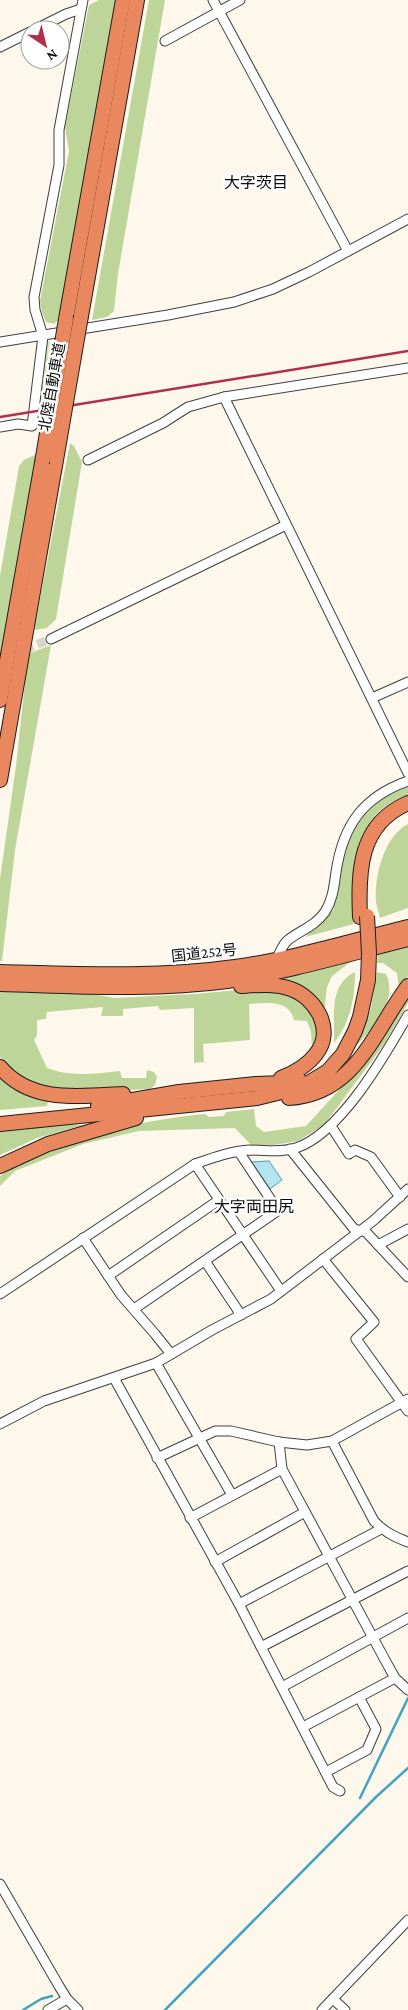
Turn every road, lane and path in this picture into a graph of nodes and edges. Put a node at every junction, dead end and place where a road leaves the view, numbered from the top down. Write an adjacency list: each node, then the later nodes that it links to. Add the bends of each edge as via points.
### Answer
1 (123, 0): 23 (highway, 北陸自動車道, bridge)
2 (137, 0): 24 (highway, 北陸自動車道, bridge)
3 (213, 0): 6 (street)
4 (240, 0): 6 (street)
5 (82, 4): 7 (street); 13 (street, via 59,130 59,165 34,297 34,310)
6 (220, 11): 9 (street); 12 (street)
7 (54, 20)
8 (20, 37): 10 (street)
9 (165, 41)
10 (0, 47)
11 (408, 220): 12 (street)
12 (348, 251): 13 (street, via 273,289 234,302)
13 (43, 336): 14 (street); 17 (street, via 32,426)
14 (0, 342)
15 (408, 368): 16 (street)
16 (224, 397): 18 (street, via 188,407); 19 (street)
17 (0, 427)
18 (88, 460)
19 (286, 525): 20 (street); 22 (street)
20 (51, 639)
21 (408, 682): 22 (street)
22 (372, 698): 25 (street)
23 (0, 700)
24 (4, 754): 26 (highway, 北陸自動車道); 28 (highway)
25 (408, 773)
26 (0, 780)
27 (408, 780): 35 (street, via 377,796 353,821 344,837 330,902 319,919 284,944)
28 (0, 792)
29 (408, 803): 31 (highway, via 384,818 367,843 360,866)
30 (408, 813): 31 (highway, via 386,828 374,848)
31 (363, 916): 42 (highway, bridge, via 369,953 364,1005 346,1049 336,1064 302,1087)
32 (408, 920): 35 (highway)
33 (408, 927): 35 (highway, 国道252号)
34 (408, 939): 38 (highway, 国道252号, via 227,980 151,987)
35 (276, 960): 36 (highway, 国道252号, via 175,974)
36 (0, 972)
37 (0, 984): 38 (highway, 国道252号)
38 (87, 986): 42 (highway, via 169,990 279,985 300,993 320,1013 324,1030 321,1047 309,1062 292,1074)
39 (408, 986): 42 (highway, via 360,1060 337,1082 305,1096)
40 (408, 1015): 47 (street, via 381,1062)
41 (0, 1067): 43 (highway, via 24,1087 58,1096)
42 (256, 1091): 43 (highway); 44 (highway)
43 (179, 1092): 45 (highway, via 106,1105)
44 (180, 1106): 46 (highway); 51 (highway, via 68,1137)
45 (0, 1115)
46 (0, 1124)
47 (331, 1126): 48 (street, via 297,1148); 53 (street, via 349,1154 355,1150 371,1157)
48 (290, 1149): 49 (street); 55 (street, via 354,1229)
49 (239, 1152): 50 (street); 57 (street, via 277,1209)
50 (195, 1164): 54 (street); 58 (street)
51 (0, 1166)
52 (408, 1189): 53 (street)
53 (400, 1197): 55 (street)
54 (219, 1200): 57 (street); 62 (street)
55 (361, 1230): 59 (street); 60 (street)
56 (408, 1230): 59 (street)
57 (242, 1235): 61 (street); 64 (street)
58 (82, 1238): 62 (street); 65 (street)
59 (378, 1245): 63 (street)
60 (323, 1259): 64 (street); 71 (street, via 374,1322 356,1339)
61 (204, 1261): 66 (street); 67 (street)
62 (108, 1276): 66 (street)
63 (408, 1277)
64 (281, 1291): 67 (street)
65 (0, 1294)
66 (134, 1309): 68 (street)
67 (241, 1315): 68 (street)
68 (170, 1354): 69 (street)
69 (156, 1363): 70 (street); 73 (street)
70 (114, 1378): 72 (street, via 44,1401); 76 (street)
71 (406, 1404): 74 (street)
72 (0, 1424)
73 (200, 1437): 75 (street, via 215,1431 231,1431); 76 (street); 78 (street)
74 (332, 1441): 75 (street, via 307,1445); 81 (street)
75 (279, 1442): 77 (street)
76 (157, 1458): 80 (street)
77 (282, 1469): 78 (street); 79 (street)
78 (232, 1496): 80 (street)
79 (305, 1512): 83 (street); 84 (street)
80 (190, 1518): 84 (street)
81 (381, 1529): 82 (street); 83 (street)
82 (408, 1542)
83 (330, 1556): 86 (street); 87 (street)
84 (215, 1562): 87 (street)
85 (408, 1571): 86 (street)
86 (352, 1599): 89 (street); 90 (street)
87 (238, 1604): 90 (street)
88 (408, 1618): 89 (street)
89 (373, 1638): 91 (street); 92 (street)
90 (261, 1647): 92 (street)
91 (395, 1678): 93 (street); 94 (street)
92 (282, 1687): 95 (street)
93 (408, 1690)
94 (359, 1697): 95 (street); 96 (street, via 376,1729 367,1750)
95 (303, 1727): 96 (street)
96 (326, 1772): 97 (street, via 333,1788)
97 (340, 1792)
98 (0, 1884): 100 (street)
99 (408, 1920): 101 (street)
100 (67, 1999): 102 (street); 103 (street)
101 (333, 1999): 104 (street); 105 (street)
102 (48, 2010)
103 (78, 2010)
104 (322, 2010)
105 (344, 2010)

